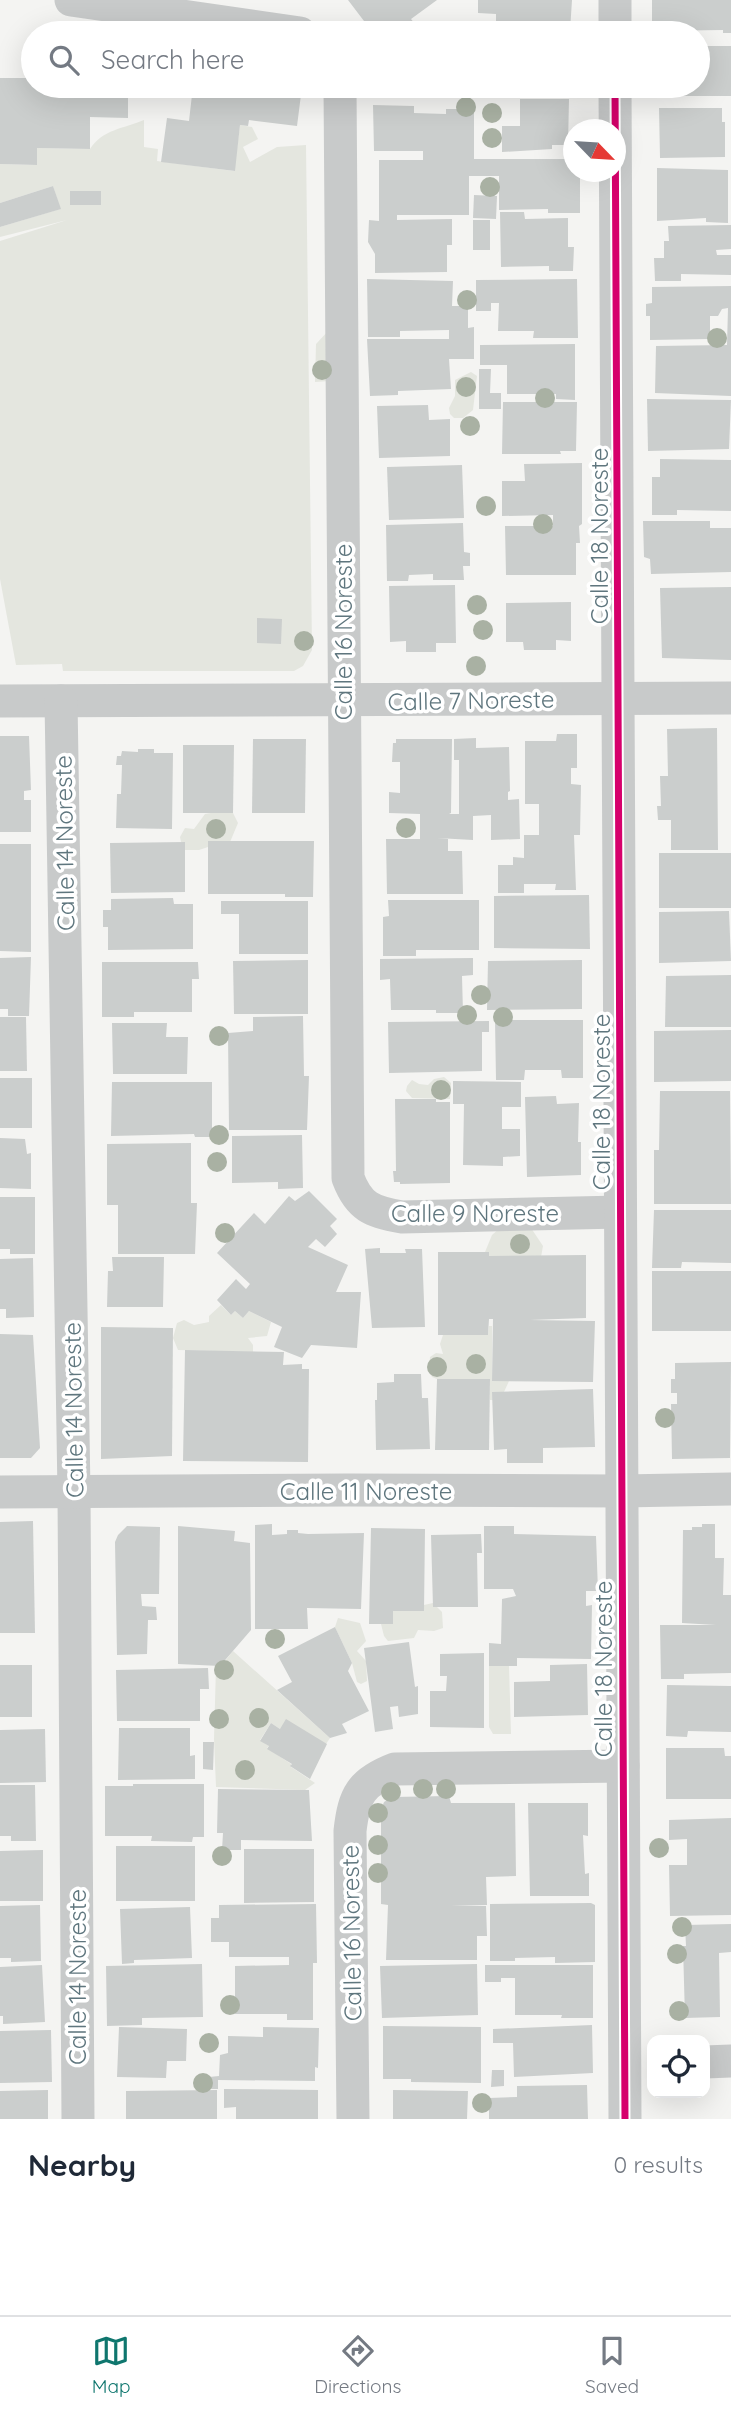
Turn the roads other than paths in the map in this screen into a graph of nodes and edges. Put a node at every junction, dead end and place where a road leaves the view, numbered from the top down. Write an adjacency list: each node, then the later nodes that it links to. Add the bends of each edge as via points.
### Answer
1 (71, 0): 3 (street)
2 (615, 0): 4 (street)
3 (217, 21)
4 (615, 21)
5 (340, 98): 11 (street, Calle 16 Noreste)
6 (615, 98): 8 (street, Calle 18 Noreste)
7 (731, 698): 8 (street, Calle 7 Noreste)
8 (620, 699): 11 (street, Calle 7 Noreste); 13 (street, Calle 18 Noreste)
9 (0, 701): 10 (street, Calle 7 Noreste)
10 (61, 701): 11 (street, Calle 7 Noreste); 17 (street, Calle 14 Noreste)
11 (344, 701): 12 (street, Calle 16 Noreste)
12 (348, 1178): 13 (street, Calle 9 Noreste, via 355,1196 366,1206 402,1217)
13 (620, 1212): 15 (street, Calle 18 Noreste)
14 (731, 1489): 15 (street, Calle 11 Noreste)
15 (622, 1491): 17 (street, Calle 11 Noreste); 18 (street, Calle 18 Noreste)
16 (0, 1492): 17 (street, Calle 11 Noreste)
17 (74, 1493): 22 (street, Calle 14 Noreste)
18 (623, 1766): 21 (street, Calle 18 Noreste); 23 (street, Calle 16 Noreste, via 395,1769 374,1777 360,1790 350,1830)
19 (731, 2061): 20 (street)
20 (710, 2062)
21 (639, 2064): 24 (street, Calle 18 Noreste)
22 (78, 2119)
23 (353, 2119)
24 (625, 2119)

